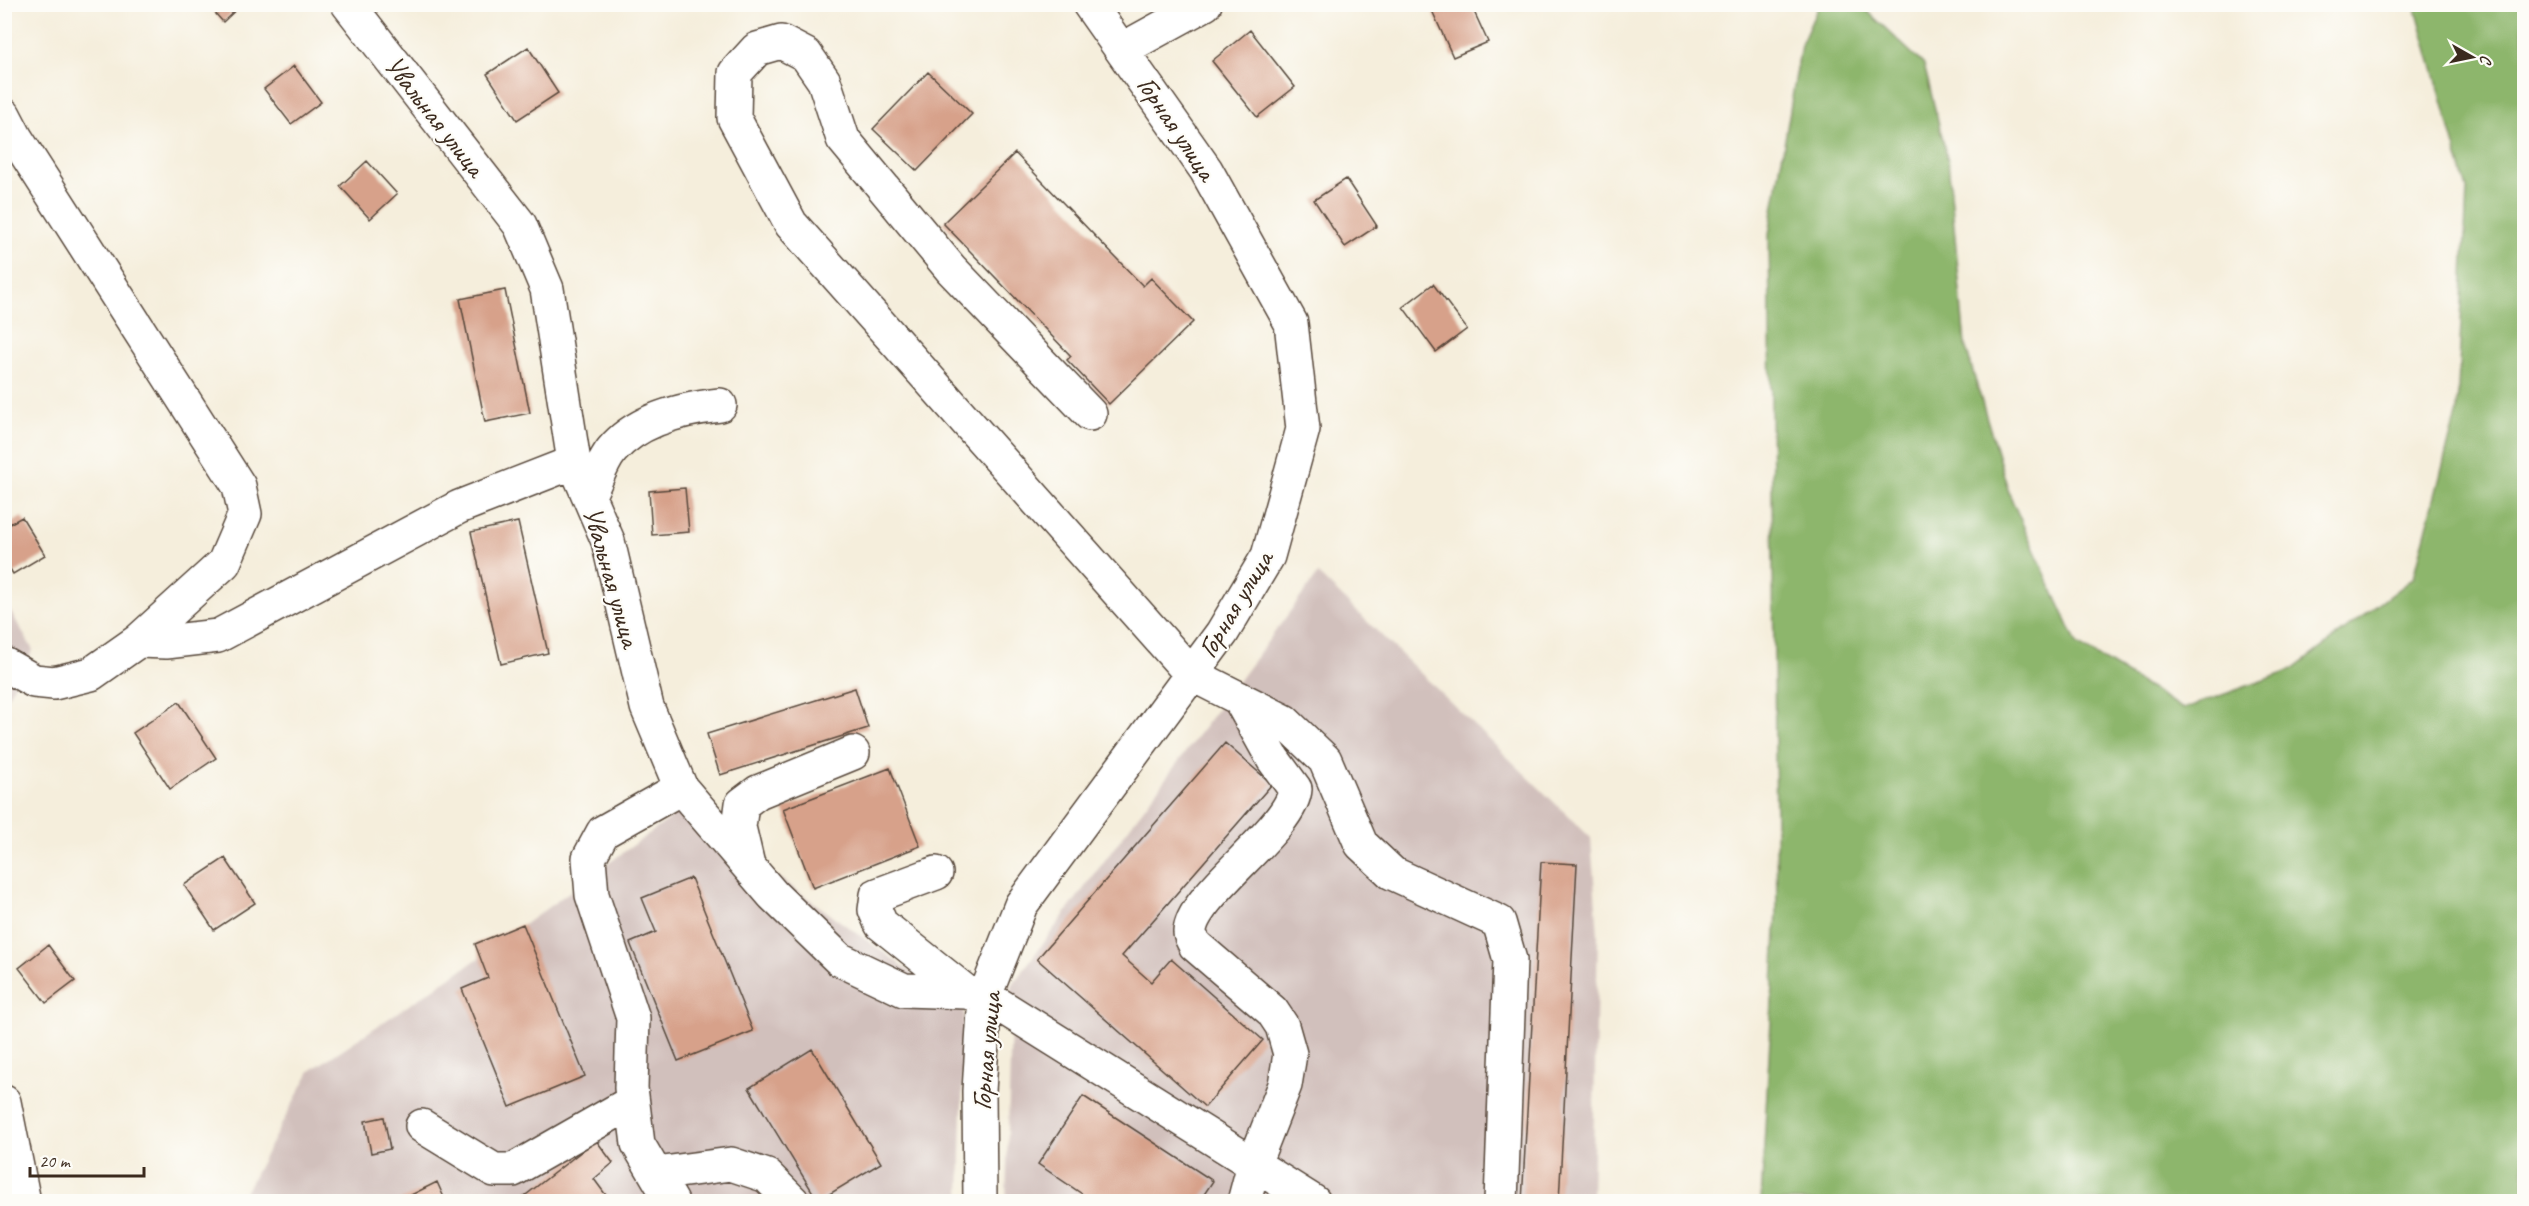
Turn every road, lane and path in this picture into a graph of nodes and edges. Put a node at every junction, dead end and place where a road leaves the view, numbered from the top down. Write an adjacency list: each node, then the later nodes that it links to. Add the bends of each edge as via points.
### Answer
1 (348, 4): 8 (street, Увальная улица, via 520,225 547,289)
2 (1089, 4): 4 (street, Горная улица)
3 (1205, 4): 4 (street)
4 (1123, 49): 12 (street, Горная улица, via 1206,170 1291,323 1303,429 1268,556 1222,633)
5 (4, 114): 10 (street, via 239,486 245,514 224,563)
6 (720, 405): 9 (street, via 683,409 628,434 610,452)
7 (1090, 414): 12 (street, via 951,268 843,139 824,81 806,56 781,42 757,49 735,73 734,118 791,224)
8 (574, 462): 9 (street, Увальная улица); 10 (street, via 459,507 218,636)
9 (589, 495): 15 (street, Увальная улица, via 608,541 647,707)
10 (138, 641): 11 (street, via 91,674 54,683 34,681)
11 (4, 664)
12 (1191, 674): 13 (street); 18 (street, Горная улица, via 1021,905)
13 (1239, 698): 22 (street, via 1290,781 1294,795 1285,813 1202,906 1189,935 1195,945 1272,1011 1282,1026 1290,1054 1285,1085); 30 (street, via 1284,722 1325,760 1361,844 1392,873 1499,922 1510,960)
14 (853, 753): 16 (street, via 758,792 742,804 739,827)
15 (681, 788): 16 (street, Увальная улица); 20 (street, via 603,832 589,858 592,895 633,1018)
16 (749, 867): 18 (street, Увальная улица, via 839,959 904,990)
17 (936, 873): 18 (street, via 877,895 875,910 881,924)
18 (976, 994): 22 (street); 27 (street, Горная улица)
19 (4, 1102): 24 (street)
20 (632, 1102): 21 (street, via 513,1170 494,1170); 23 (street, via 638,1144)
21 (422, 1126)
22 (1254, 1164): 28 (street); 29 (street)
23 (656, 1174): 25 (street); 26 (street, via 731,1164 766,1176)
24 (24, 1202)
25 (672, 1202)
26 (793, 1202)
27 (980, 1202)
28 (1244, 1202)
29 (1314, 1202)
30 (1501, 1202)

